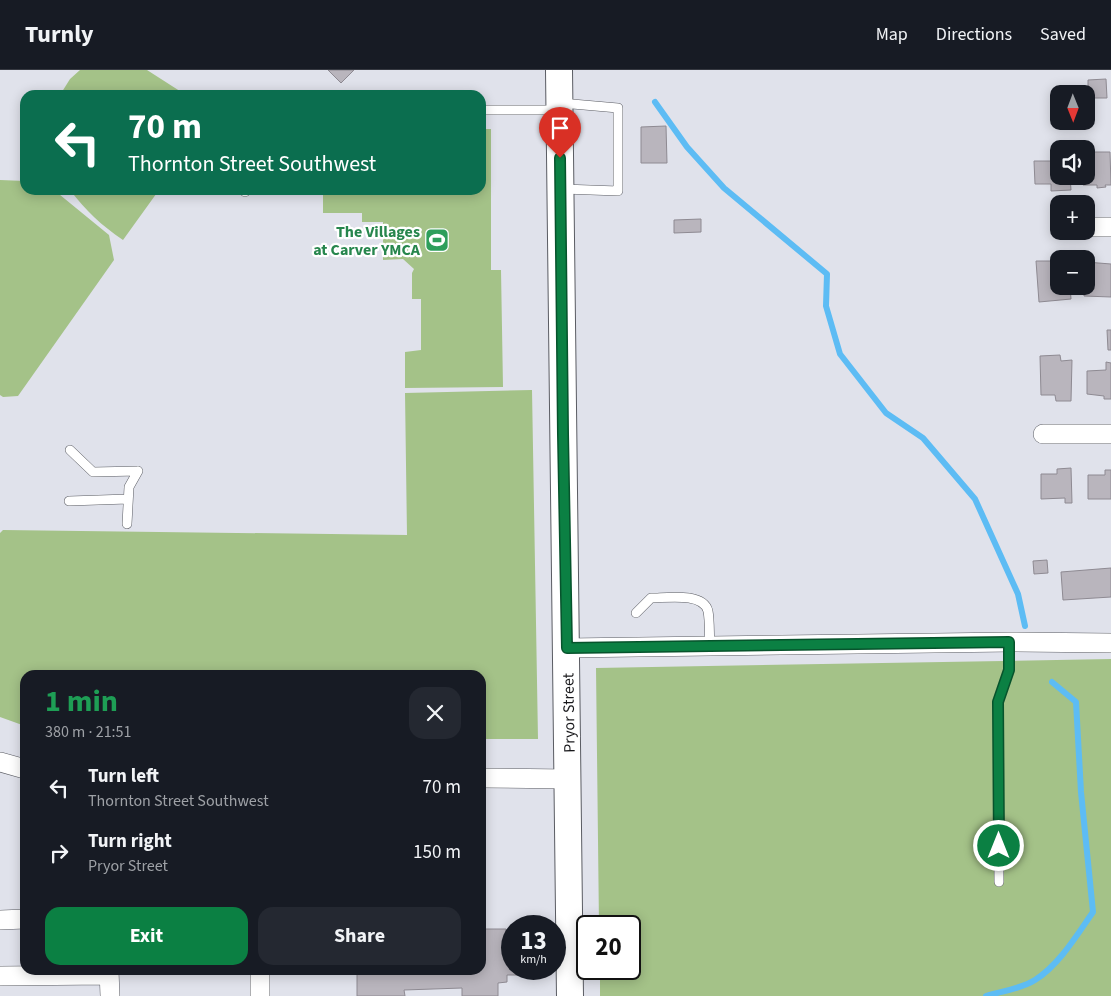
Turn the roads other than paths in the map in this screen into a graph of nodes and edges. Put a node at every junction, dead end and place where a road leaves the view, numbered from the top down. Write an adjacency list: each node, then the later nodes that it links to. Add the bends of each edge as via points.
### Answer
1 (559, 70): 2 (main road, Pryor Street)
2 (560, 106): 3 (lane); 4 (main road, Pryor Street); 4 (lane, via 618,108 618,191)
3 (486, 110)
4 (560, 189): 17 (main road, Pryor Street)
5 (1095, 227): 6 (street)
6 (1111, 227)
7 (1043, 434): 8 (street)
8 (1111, 434)
9 (70, 450): 10 (lane, via 93,472 138,471 129,487)
10 (128, 499): 11 (lane); 12 (lane)
11 (69, 501)
12 (127, 524)
13 (636, 612): 16 (lane, via 651,598 693,598 702,602 708,610)
14 (1009, 642): 15 (street); 16 (street); 22 (lane, via 1009,670 998,702)
15 (1111, 643)
16 (710, 646): 17 (street)
17 (567, 648): 21 (main road, Pryor Street)
18 (0, 762): 19 (street)
19 (20, 768)
20 (486, 778): 21 (street)
21 (568, 779): 31 (main road, Pryor Street)
22 (999, 882)
23 (20, 919): 24 (street)
24 (0, 920)
25 (27, 975): 28 (street)
26 (109, 975): 29 (street)
27 (260, 975): 30 (street)
28 (0, 976)
29 (110, 996)
30 (260, 996)
31 (570, 996)

